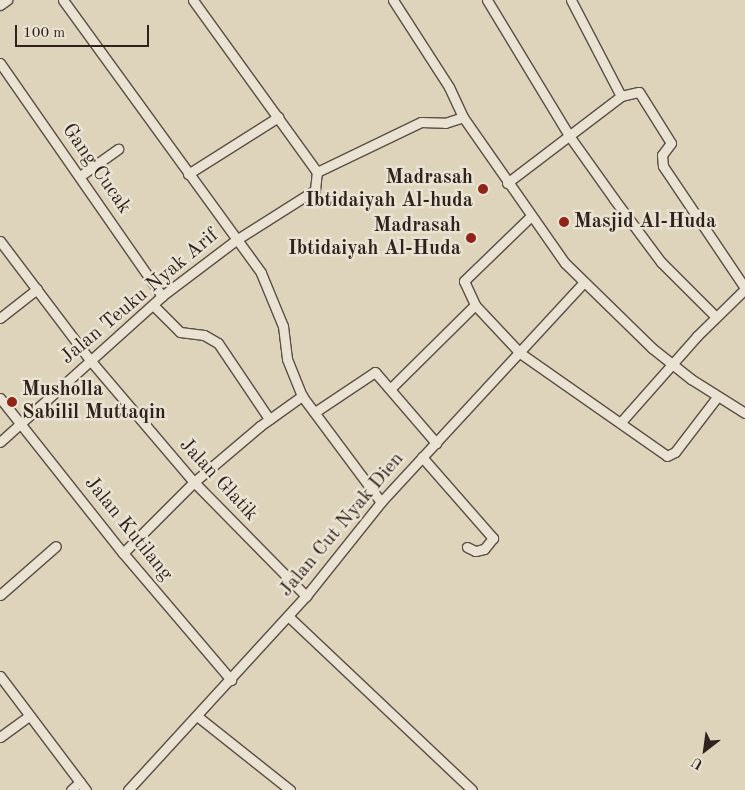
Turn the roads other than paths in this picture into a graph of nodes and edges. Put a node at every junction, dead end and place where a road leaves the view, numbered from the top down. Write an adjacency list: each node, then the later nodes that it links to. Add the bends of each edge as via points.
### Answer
1 (7, 0): 7 (street)
2 (63, 0): 15 (street)
3 (193, 0): 10 (street)
4 (393, 0): 11 (street, via 449,88)
5 (487, 0): 12 (street)
6 (570, 0): 9 (street)
7 (0, 5)
8 (0, 63): 16 (street, Gang Cucak)
9 (621, 96): 12 (street); 23 (street, via 639,92 667,132 671,142 662,155 662,166)
10 (278, 117): 14 (street); 15 (street)
11 (463, 117): 14 (street, via 445,123 421,122); 17 (street)
12 (570, 136): 17 (street); 27 (street, via 661,262)
13 (118, 149): 16 (street)
14 (317, 172): 20 (street, Jalan Teuku Nyak Arif, via 315,190 309,197)
15 (188, 174): 20 (street)
16 (80, 176): 24 (street, Gang Cucak)
17 (507, 182): 18 (street)
18 (530, 217): 21 (street); 26 (street, via 464,280)
19 (0, 240): 22 (street, Jalan Glatik)
20 (236, 240): 24 (street, Jalan Teuku Nyak Arif); 33 (street, via 261,273 272,296 283,326 287,358)
21 (583, 283): 29 (street, Jalan Cut Nyak Dien); 31 (street)
22 (36, 289): 28 (street); 30 (street, Jalan Glatik)
23 (745, 289): 27 (street)
24 (162, 296): 25 (street, Jalan Teuku Nyak Arif)
25 (153, 305): 30 (street, Jalan Teuku Nyak Arif); 38 (street, via 180,332 204,335 218,343)
26 (475, 305): 29 (street); 32 (street)
27 (716, 317): 31 (street)
28 (0, 318)
29 (520, 353): 39 (street); 42 (street, Jalan Cut Nyak Dien)
30 (90, 360): 40 (street, Jalan Teuku Nyak Arif); 44 (street, Jalan Glatik)
31 (673, 364): 34 (street); 39 (street)
32 (391, 388): 36 (street, via 379,375 370,373); 42 (street)
33 (302, 396): 36 (street); 38 (street)
34 (717, 397): 37 (street); 39 (street, via 670,456 654,450)
35 (0, 398): 40 (street, Jalan Kutilang)
36 (315, 412): 45 (street)
37 (745, 412)
38 (269, 419): 44 (street)
39 (621, 422)
40 (19, 423): 41 (street, Jalan Teuku Nyak Arif); 48 (street, Jalan Kutilang)
41 (0, 442)
42 (436, 443): 43 (street, Jalan Cut Nyak Dien)
43 (422, 457): 45 (street, Jalan Cut Nyak Dien); 47 (street, via 493,538 484,549 475,551)
44 (194, 482): 48 (street); 50 (street, Jalan Glatik)
45 (381, 502): 50 (street, Jalan Cut Nyak Dien)
46 (56, 546): 49 (street)
47 (467, 547)
48 (123, 553): 53 (street, Jalan Kutilang)
49 (0, 595)
50 (306, 596): 51 (street, Jalan Cut Nyak Dien)
51 (288, 616): 53 (street, Jalan Cut Nyak Dien); 62 (street)
52 (0, 676): 54 (street)
53 (232, 680): 56 (street, Jalan Cut Nyak Dien)
54 (3, 688): 55 (street)
55 (29, 716): 57 (street); 58 (street)
56 (198, 716): 60 (street, Jalan Cut Nyak Dien); 61 (street)
57 (0, 738)
58 (83, 786): 59 (street)
59 (71, 790)
60 (128, 790)
61 (290, 790)
62 (472, 790)

